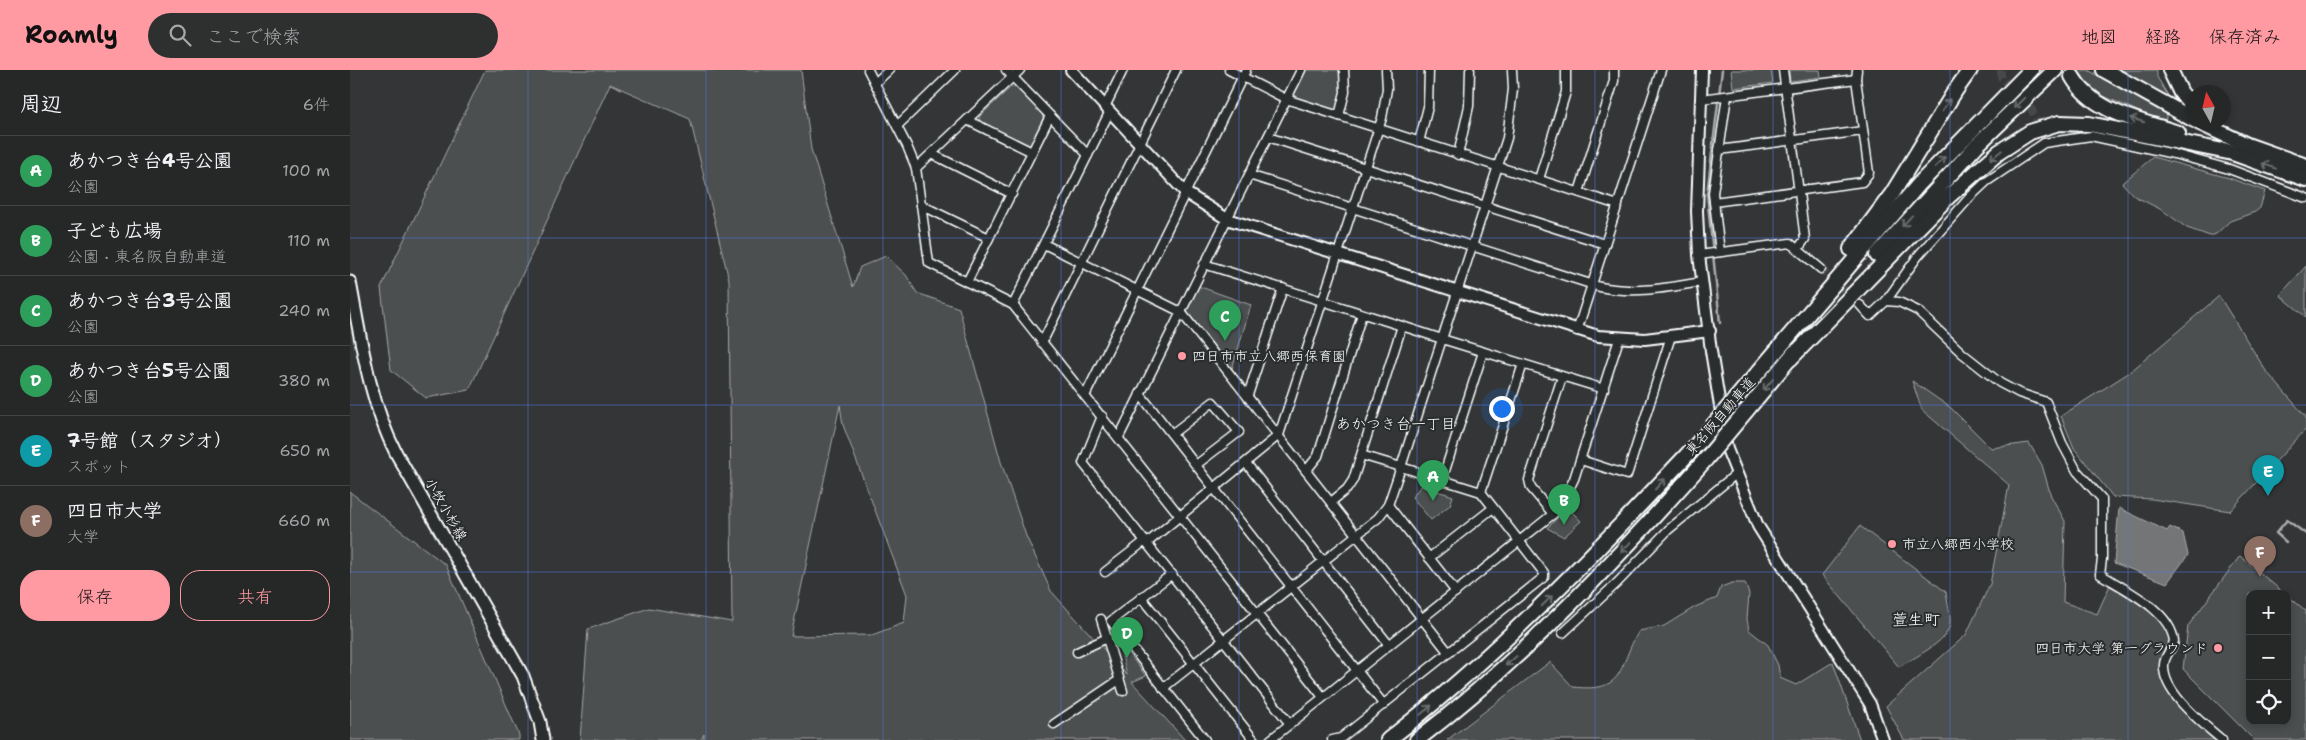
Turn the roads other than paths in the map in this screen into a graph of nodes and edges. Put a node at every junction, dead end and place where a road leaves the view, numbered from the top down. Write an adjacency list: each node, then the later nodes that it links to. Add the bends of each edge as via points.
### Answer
1 (868, 70): 31 (street)
2 (890, 70): 31 (street)
3 (955, 70): 42 (street)
4 (1006, 70): 29 (street)
5 (1020, 70): 29 (street)
6 (1071, 70): 37 (street)
7 (1123, 70): 37 (street)
8 (1176, 70): 50 (street)
9 (1229, 70): 27 (street)
10 (1301, 70): 35 (street)
11 (1344, 70): 39 (street, via 1346,85)
12 (1386, 70): 43 (street, via 1386,96)
13 (1428, 70): 49 (street, via 1428,107)
14 (1470, 70): 57 (street, via 1469,106)
15 (1512, 70): 59 (street, via 1510,118)
16 (1566, 70): 63 (street, via 1566,92)
17 (1614, 70): 66 (street, via 1614,80)
18 (1661, 70): 72 (street)
19 (1702, 70): 36 (street)
20 (1783, 70): 32 (street)
21 (1857, 70): 30 (street)
22 (1970, 70): 106 (highway, one-way to 22, via 1892,194)
23 (2030, 70): 106 (highway, 東名阪自動車道, one-way to 23, via 1920,183)
24 (2054, 70): 108 (highway, 東名阪自動車道, one-way to 108, via 1933,192)
25 (2104, 70): 40 (highway)
26 (2170, 70): 34 (highway)
27 (1244, 73): 35 (street); 67 (street)
28 (2072, 76): 54 (highway, one-way to 28, via 2107,108 2085,95)
29 (1013, 77): 38 (street); 41 (street)
30 (1856, 79): 32 (street); 46 (street)
31 (875, 84): 42 (street)
32 (1785, 88): 33 (street); 48 (street)
33 (1722, 96): 36 (street); 52 (street)
34 (2186, 98)
35 (1286, 99): 39 (street); 47 (street)
36 (1701, 99): 81 (street, via 1697,211)
37 (1107, 109): 50 (street); 56 (street)
38 (1050, 116): 53 (street); 56 (street)
39 (1339, 116): 43 (street)
40 (2186, 116)
41 (967, 120): 53 (street); 55 (street)
42 (897, 126): 60 (street)
43 (1378, 129): 49 (street); 61 (street)
44 (2215, 130): 51 (highway)
45 (2225, 130): 51 (highway)
46 (1864, 131): 48 (street); 65 (street, via 1869,173 1862,182)
47 (1268, 138): 61 (street); 62 (street)
48 (1792, 141): 52 (street); 65 (street)
49 (1419, 142): 57 (street)
50 (1140, 144): 67 (street); 83 (street)
51 (2247, 145): 58 (highway)
52 (1719, 150): 70 (street)
53 (1032, 152): 68 (street)
54 (2232, 153): 64 (highway, one-way to 54); 108 (highway, one-way to 108, via 2089,124 2059,123 2030,132 1999,152 1948,197)
55 (932, 154): 60 (street); 68 (street)
56 (1088, 155): 77 (street)
57 (1458, 155): 59 (street)
58 (2306, 166)
59 (1498, 167): 63 (street); 73 (street)
60 (916, 168): 71 (street)
61 (1366, 168): 73 (street); 74 (street)
62 (1249, 175): 74 (street); 75 (street)
63 (1539, 179): 66 (street)
64 (2306, 179)
65 (1799, 190): 70 (street); 80 (street, via 1805,239)
66 (1579, 192): 72 (street)
67 (1186, 193): 75 (street); 91 (street)
68 (1012, 194): 76 (street)
69 (2306, 198): 94 (street, via 2229,169 2174,154 2091,136 2043,140 1970,197 1918,256)
70 (1714, 202): 81 (street)
71 (921, 205): 76 (street); 87 (street, via 929,263)
72 (1618, 205): 78 (street)
73 (1485, 206): 78 (street); 79 (street)
74 (1353, 208): 79 (street); 82 (street)
75 (1227, 219): 82 (street); 84 (street)
76 (989, 238): 87 (street)
77 (1044, 244): 83 (street); 95 (street)
78 (1605, 244): 89 (street)
79 (1472, 246): 89 (street); 92 (street)
80 (1798, 249): 81 (street, via 1790,243); 85 (street)
81 (1712, 253): 88 (street)
82 (1338, 254): 92 (street); 93 (street)
83 (1082, 263): 91 (street); 105 (street)
84 (1204, 264): 90 (street); 97 (street)
85 (1820, 269)
86 (350, 282): 163 (main road, 小牧小杉線, via 382,423 523,676)
87 (967, 282): 95 (street)
88 (1702, 282): 89 (street, via 1638,291); 101 (street)
89 (1592, 284): 100 (street)
90 (1283, 288): 93 (street); 113 (street)
91 (1138, 290): 97 (street); 114 (street)
92 (1458, 293): 100 (street); 103 (street)
93 (1322, 301): 98 (street); 117 (street)
94 (1886, 301): 96 (street, via 1870,316); 171 (street, via 1899,302 1918,311 1962,353 2000,383 2050,406 2062,443 2077,471 2102,499 2100,574 2144,602 2170,626 2174,640 2164,662 2166,676 2183,706)
95 (1013, 305): 105 (street)
96 (1860, 305)
97 (1181, 312): 112 (street); 113 (street)
98 (1362, 314): 99 (street); 124 (street, via 1318,456)
99 (1402, 326): 103 (street); 119 (street)
100 (1577, 330): 104 (street)
101 (1710, 331): 102 (street); 125 (street, via 1721,416)
102 (1671, 336): 104 (street); 120 (street, via 1627,475)
103 (1442, 339): 107 (street); 123 (street)
104 (1619, 339): 111 (street)
105 (1042, 343): 114 (street)
106 (1779, 346): 168 (highway, 東名阪自動車道, one-way to 106, bridge, via 1480,664 1592,556 1700,441)
107 (1483, 352): 109 (street); 126 (street)
108 (1790, 359): 169 (highway, 東名阪自動車道, one-way to 169, bridge, via 1706,459 1613,561 1513,659)
109 (1522, 364): 110 (street); 128 (street)
110 (1562, 377): 111 (street); 132 (street, via 1529,480 1531,488)
111 (1604, 390): 120 (street)
112 (1140, 394): 116 (street); 118 (street)
113 (1248, 395): 117 (street)
114 (1085, 396): 115 (street)
115 (1102, 416): 118 (street); 135 (street, via 1083,463)
116 (1173, 433): 122 (street); 122 (street, via 1214,402 1239,432)
117 (1279, 436): 121 (street); 124 (street)
118 (1119, 437): 133 (street)
119 (1361, 455): 123 (street); 129 (street, via 1350,485)
120 (1581, 460): 132 (street, via 1570,488)
121 (1246, 463): 127 (street); 138 (street)
122 (1196, 465): 127 (street)
123 (1401, 467): 126 (street); 130 (street)
124 (1306, 471): 129 (street)
125 (1736, 474): 148 (street, via 1668,530); 170 (street, via 1758,526 1870,704)
126 (1442, 480): 128 (street)
127 (1214, 488): 133 (street); 141 (street)
128 (1481, 492): 131 (street)
129 (1331, 502): 134 (street)
130 (1388, 505): 134 (street, via 1378,518); 137 (street)
131 (1493, 508): 136 (street); 137 (street)
132 (1553, 514): 136 (street)
133 (1181, 515): 135 (street); 144 (street)
134 (1356, 534): 138 (street); 145 (street)
135 (1146, 542): 139 (street); 140 (street)
136 (1520, 542): 142 (street); 153 (street, via 1544,577)
137 (1429, 558): 142 (street)
138 (1324, 561): 141 (street); 151 (street)
139 (1105, 572)
140 (1172, 574): 143 (street); 150 (street)
141 (1291, 587): 144 (street); 155 (street)
142 (1456, 592): 145 (street)
143 (1141, 598): 147 (street, via 1111,621); 154 (street)
144 (1258, 613): 150 (street); 159 (street)
145 (1423, 618): 151 (street); 153 (street)
146 (1101, 619): 149 (street)
147 (1120, 633): 149 (street); 157 (street)
148 (1564, 633)
149 (1107, 637): 152 (street); 156 (street)
150 (1224, 640): 154 (street); 162 (street)
151 (1389, 645): 155 (street)
152 (1077, 652)
153 (1449, 652): 160 (street)
154 (1194, 664): 157 (street); 165 (street)
155 (1357, 670): 159 (street); 160 (street)
156 (1119, 680): 158 (street); 161 (street)
157 (1163, 688): 164 (street)
158 (1123, 691)
159 (1323, 697): 162 (street)
160 (1384, 705): 167 (street, via 1341,738)
161 (1054, 724)
162 (1290, 724): 166 (street)
163 (543, 740)
164 (1205, 740)
165 (1254, 740)
166 (1270, 740)
167 (1332, 740)
168 (1388, 740)
169 (1417, 740)
170 (1883, 740)
171 (2222, 740)

